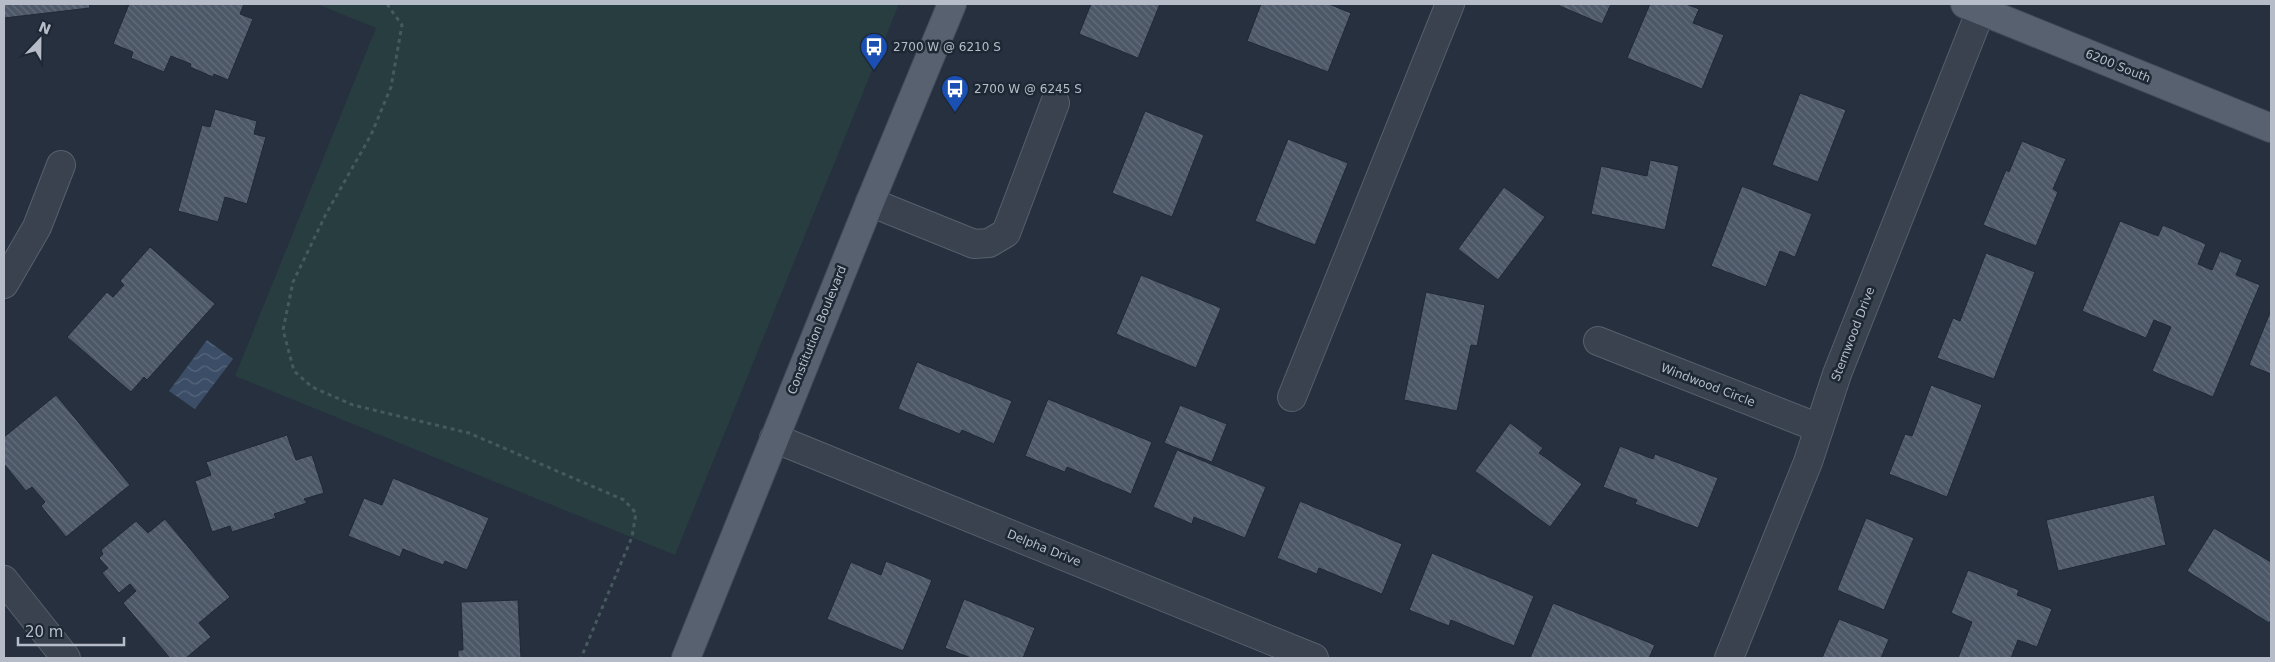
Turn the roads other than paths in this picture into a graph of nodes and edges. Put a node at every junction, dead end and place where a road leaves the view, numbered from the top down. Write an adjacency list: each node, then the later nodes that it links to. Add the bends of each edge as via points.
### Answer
1 (952, 4): 7 (main road, Constitution Boulevard)
2 (1450, 4): 10 (street)
3 (1973, 7): 5 (main road, 6200 South); 11 (street, Sternwood Drive)
4 (1056, 103): 7 (street, via 1006,233 989,243 974,244)
5 (2271, 128)
6 (61, 165): 8 (street, via 37,227)
7 (870, 202): 12 (main road, Constitution Boulevard)
8 (4, 284)
9 (1598, 341): 11 (street, Windwood Circle)
10 (1292, 396)
11 (1819, 428): 17 (street, Sternwood Drive)
12 (774, 438): 15 (main road, Constitution Boulevard); 16 (street, Delpha Drive)
13 (4, 580): 14 (street)
14 (66, 658)
15 (686, 658)
16 (1314, 658)
17 (1728, 658)

